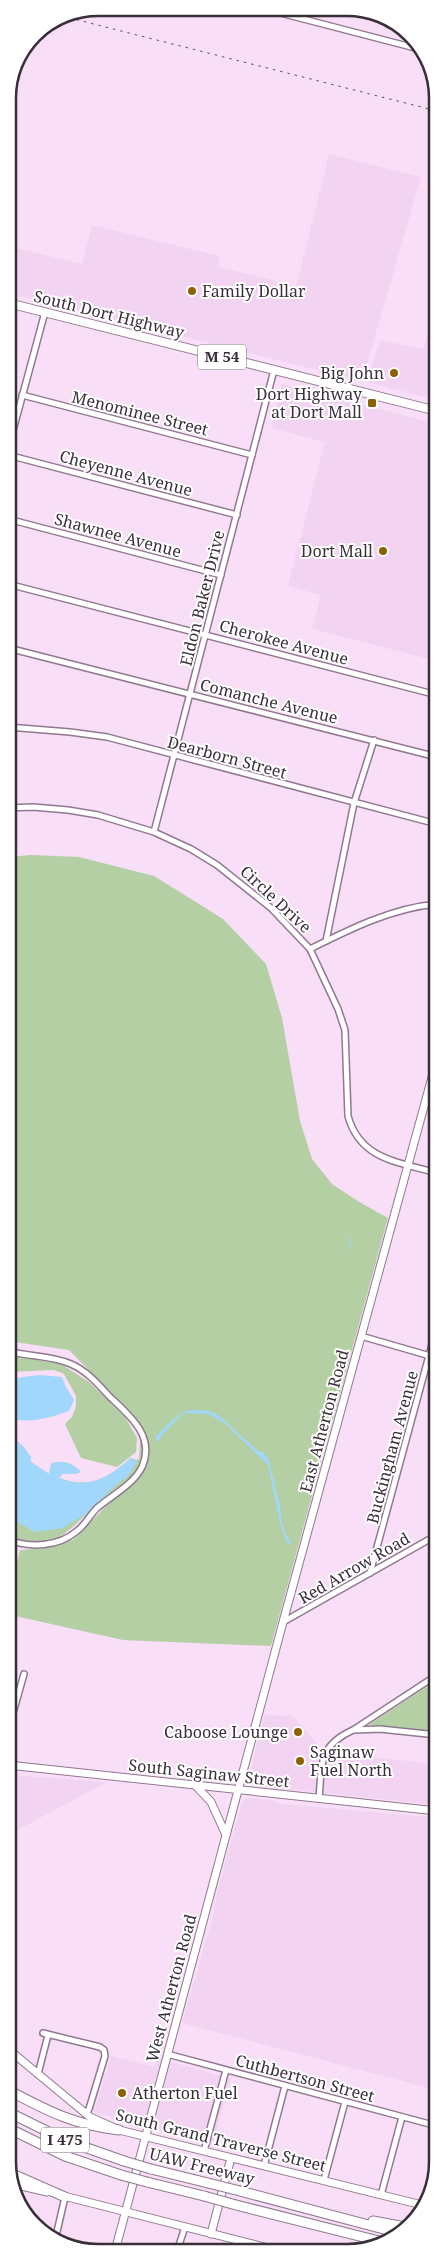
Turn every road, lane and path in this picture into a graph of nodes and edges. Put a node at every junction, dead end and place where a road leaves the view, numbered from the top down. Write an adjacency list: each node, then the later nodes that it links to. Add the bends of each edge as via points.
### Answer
1 (292, 16): 3 (street)
2 (305, 16): 3 (street)
3 (304, 19): 4 (street)
4 (410, 46)
5 (16, 305): 6 (main road, South Dort Highway / M 54)
6 (45, 312): 7 (main road, South Dort Highway / M 54); 8 (street)
7 (274, 370): 9 (main road, South Dort Highway / M 54); 11 (street, Eldon Baker Drive)
8 (22, 396): 10 (street); 11 (street, Menominee Street)
9 (429, 409)
10 (16, 419)
11 (252, 455): 13 (street, Eldon Baker Drive)
12 (16, 457): 13 (street, Cheyenne Avenue)
13 (237, 515): 15 (street, Eldon Baker Drive)
14 (16, 521): 15 (street, Shawnee Avenue)
15 (221, 575): 17 (street, Eldon Baker Drive)
16 (16, 586): 17 (street, Cherokee Avenue)
17 (205, 635): 19 (street, Cherokee Avenue); 20 (street, Eldon Baker Drive)
18 (16, 650): 20 (street, Comanche Avenue)
19 (429, 693)
20 (191, 694): 22 (street, Comanche Avenue); 24 (street, Eldon Baker Drive)
21 (16, 728): 24 (street, Dearborn Street, via 106,738)
22 (374, 740): 23 (street, Comanche Avenue); 25 (street)
23 (429, 755)
24 (175, 757): 25 (street, Dearborn Street); 28 (street, Eldon Baker Drive)
25 (354, 803): 27 (street, Dearborn Street); 30 (street)
26 (16, 808): 28 (street, Circle Drive, via 98,815)
27 (429, 822)
28 (154, 832): 31 (street, Circle Drive, via 191,849 232,875 271,908)
29 (429, 905): 30 (street, via 361,924)
30 (326, 941): 31 (street)
31 (310, 948): 33 (street, Circle Drive, via 345,1030 345,1089 351,1127 359,1141 371,1151)
32 (429, 1088): 33 (main road, East Atherton Road)
33 (408, 1165): 34 (street, Circle Drive); 35 (main road, East Atherton Road)
34 (429, 1171)
35 (361, 1336): 37 (street); 41 (main road, East Atherton Road)
36 (16, 1352): 39 (street, via 52,1358 85,1372 132,1418 145,1446 142,1467 136,1475 96,1509 77,1531 61,1541 33,1546)
37 (429, 1356): 40 (street, Buckingham Avenue)
38 (429, 1540): 40 (street, Red Arrow Road)
39 (16, 1542)
40 (370, 1573): 41 (street, Red Arrow Road)
41 (283, 1622): 49 (main road, East Atherton Road)
42 (24, 1674): 44 (street)
43 (429, 1680): 45 (street)
44 (16, 1702)
45 (354, 1730): 46 (street, via 380,1729); 50 (street, via 339,1736 322,1757)
46 (429, 1735)
47 (16, 1767): 48 (main road, South Saginaw Street)
48 (195, 1786): 49 (main road, South Saginaw Street); 52 (main road, via 211,1802)
49 (238, 1790): 50 (main road, South Saginaw Street); 52 (main road, West Atherton Road)
50 (319, 1799): 51 (main road, South Saginaw Street)
51 (429, 1810)
52 (226, 1835): 53 (main road, West Atherton Road)
53 (167, 2054): 55 (street, Cuthbertson Street); 66 (main road, West Atherton Road)
54 (16, 2056): 56 (main road, South Grand Traverse Street)
55 (226, 2070): 57 (street, Cuthbertson Street); 67 (street)
56 (38, 2074): 60 (main road, South Grand Traverse Street); 60 (street, via 46,2034 104,2050 105,2056)
57 (285, 2086): 59 (street, Cuthbertson Street); 69 (street)
58 (16, 2094): 64 (highway, via 67,2119)
59 (345, 2102): 62 (street, Cuthbertson Street); 71 (street)
60 (86, 2114): 64 (main road, South Grand Traverse Street)
61 (16, 2116): 75 (highway, UAW Freeway / I 475, bridge, via 67,2141 124,2161)
62 (402, 2117): 63 (street, Cuthbertson Street); 73 (street)
63 (429, 2124)
64 (119, 2130): 66 (main road, South Grand Traverse Street)
65 (16, 2132): 78 (highway, UAW Freeway / I 475, bridge, via 65,2156 120,2175)
66 (145, 2137): 67 (main road, South Grand Traverse Street); 77 (main road, West Atherton Road)
67 (204, 2151): 68 (main road, South Grand Traverse Street)
68 (231, 2158): 69 (main road, South Grand Traverse Street); 83 (main road)
69 (264, 2166): 71 (main road, South Grand Traverse Street)
70 (18, 2176): 74 (highway)
71 (324, 2180): 73 (main road, South Grand Traverse Street)
72 (20, 2186): 74 (main road)
73 (381, 2194): 76 (main road, South Grand Traverse Street)
74 (65, 2197): 77 (main road); 82 (street)
75 (282, 2202): 79 (highway); 81 (highway, UAW Freeway / I 475)
76 (417, 2204)
77 (125, 2212): 80 (main road); 87 (main road, West Atherton Road)
78 (273, 2214): 84 (highway, UAW Freeway / I 475); 86 (highway)
79 (398, 2226)
80 (184, 2227): 83 (main road); 88 (street)
81 (390, 2231)
82 (57, 2233)
83 (211, 2234): 85 (main road)
84 (372, 2239)
85 (245, 2242): 89 (main road)
86 (361, 2242)
87 (117, 2244)
88 (180, 2244)
89 (252, 2244)

